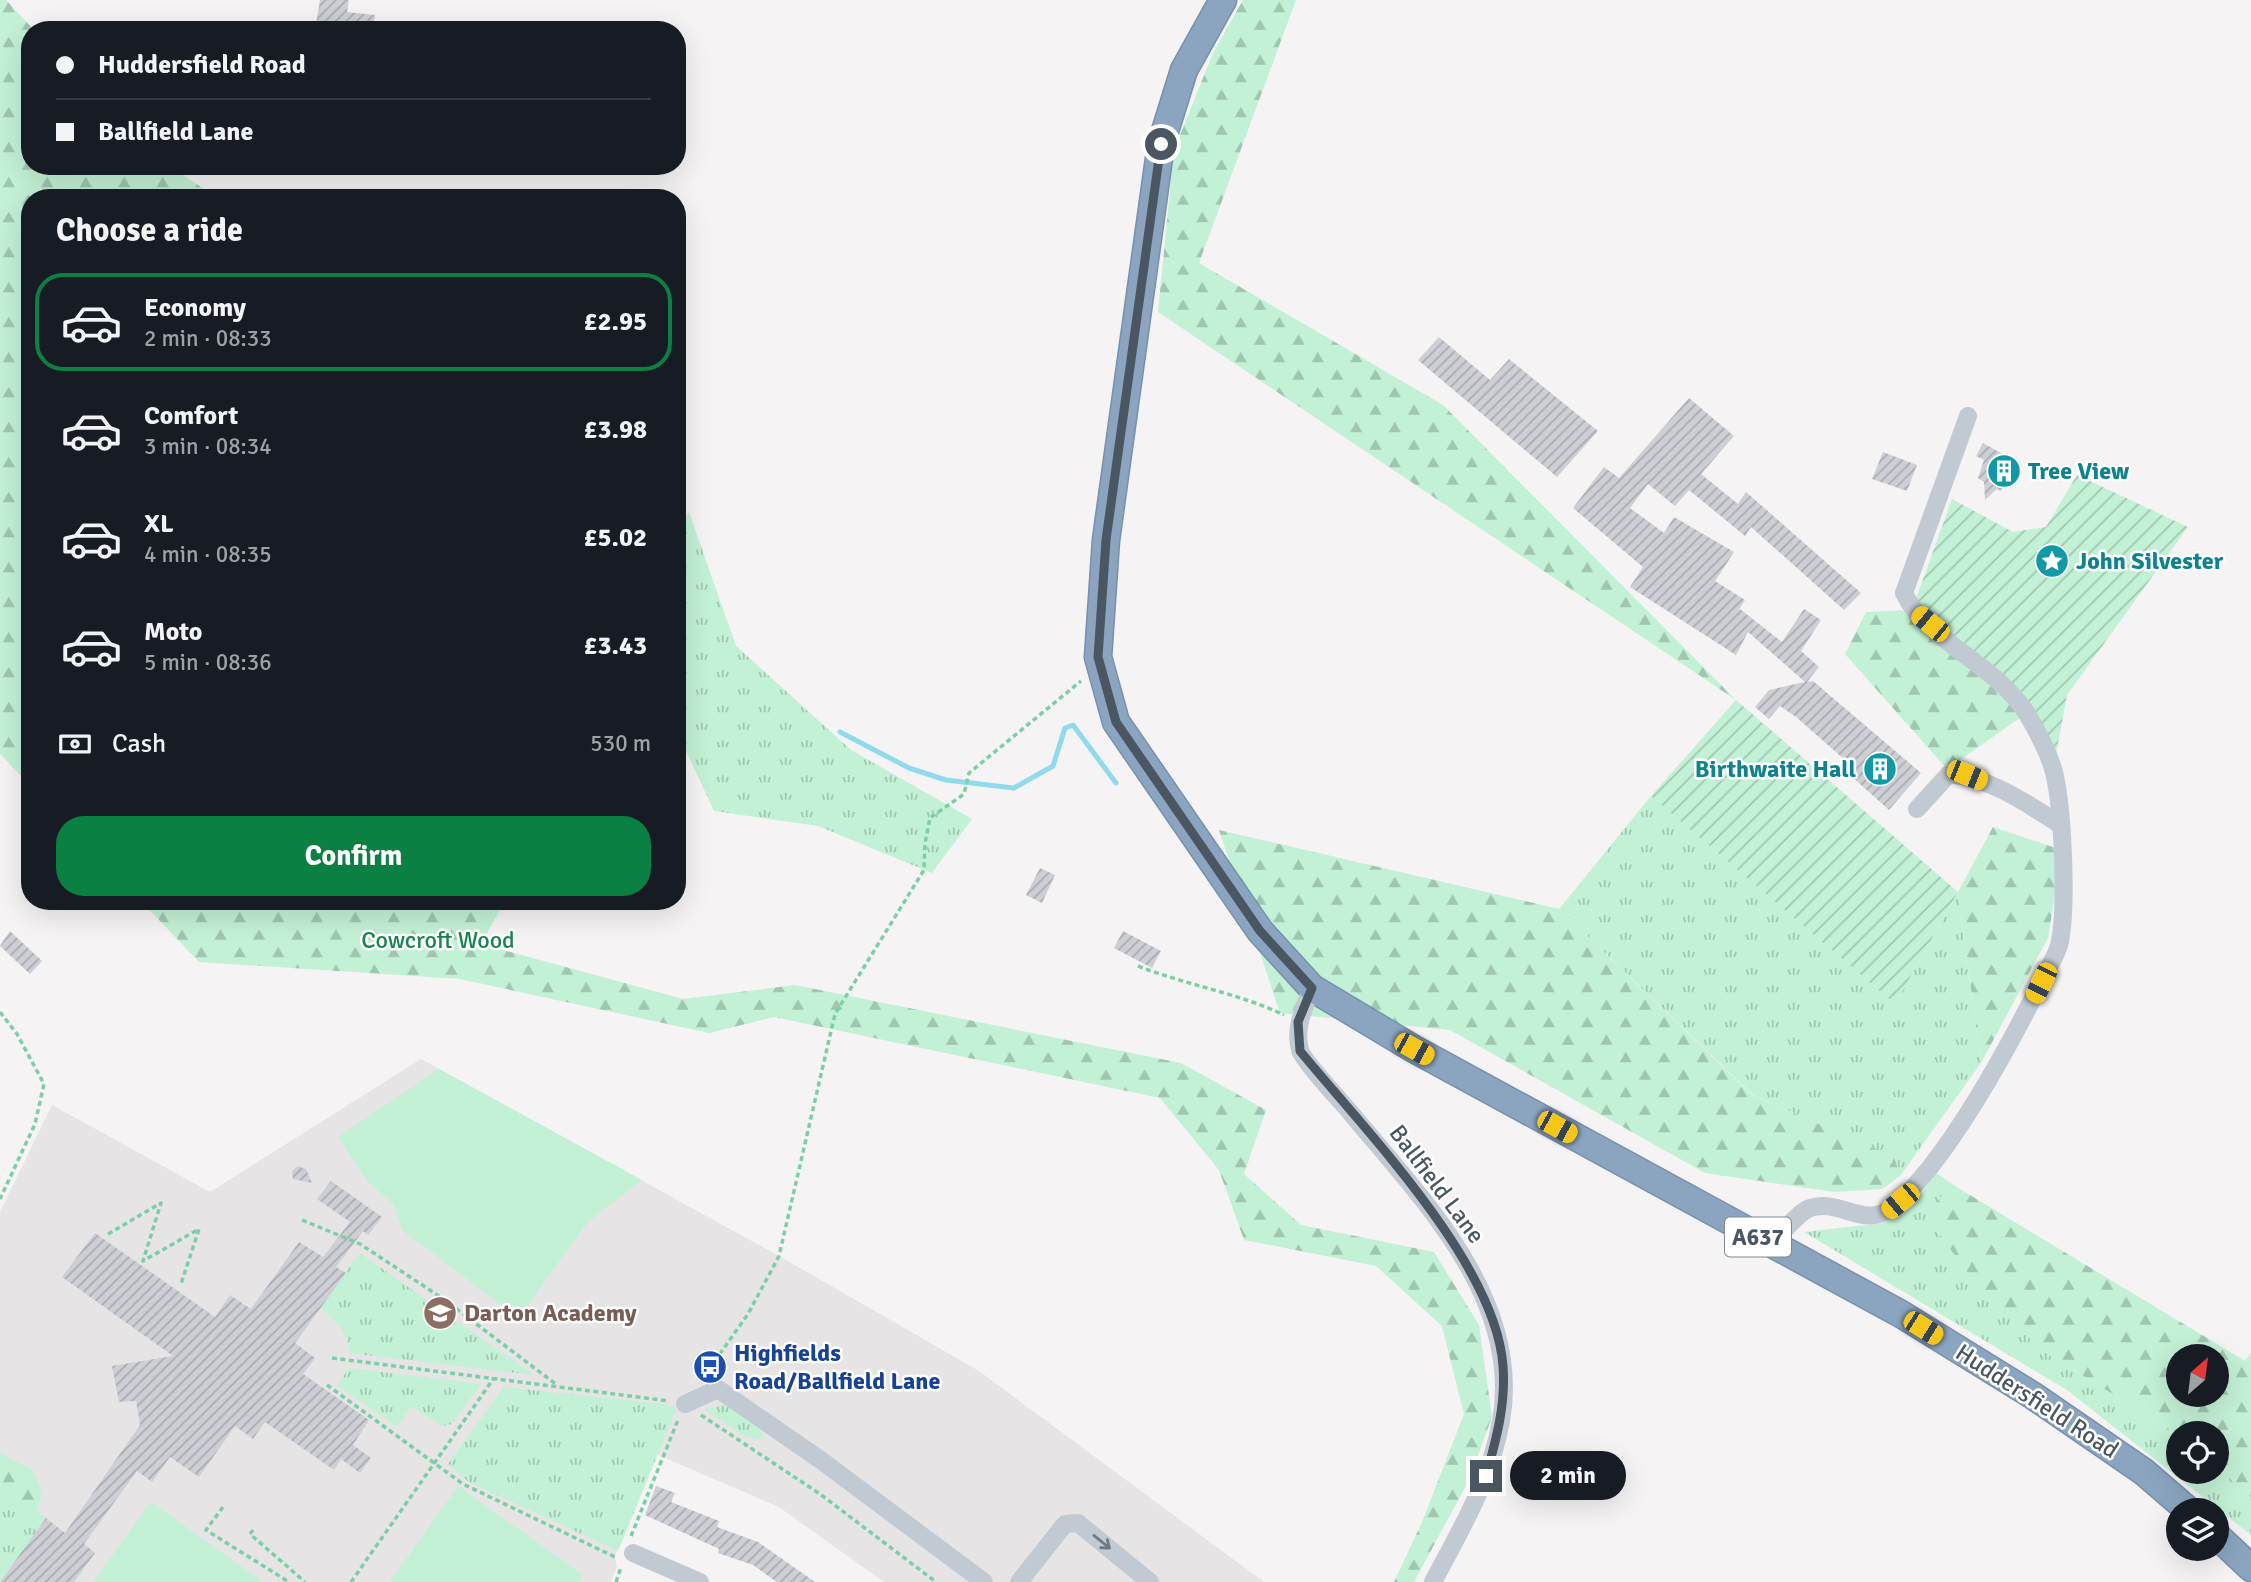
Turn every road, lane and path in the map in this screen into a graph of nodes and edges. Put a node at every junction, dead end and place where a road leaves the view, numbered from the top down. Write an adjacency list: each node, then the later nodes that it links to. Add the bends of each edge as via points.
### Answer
1 (1223, 0): 7 (highway, Huddersfield Road / A637, via 1184,70 1161,144 1106,540 1098,657 1116,722 1260,931)
2 (1968, 416): 5 (street, via 1904,593 1912,610 1990,672 2026,713 2053,771)
3 (1084, 678): 19 (path, via 969,773 964,794 930,818 924,870 835,1014 779,1256 748,1314)
4 (1917, 808): 5 (street, via 1949,774 1967,775 2001,789)
5 (2059, 824): 13 (street, via 2060,943 2021,1023 1954,1132 1912,1191 1888,1211 1868,1218 1832,1206 1809,1208)
6 (1138, 966): 9 (path, via 1257,1002)
7 (1312, 988): 9 (street); 13 (highway, Huddersfield Road / A637, via 1414,1049)
8 (0, 1012): 10 (path, via 18,1034 44,1084 35,1124)
9 (1298, 1022): 36 (street, Ballfield Lane, via 1300,1051 1466,1260 1489,1309 1503,1365 1502,1420 1486,1476)
10 (0, 1199)
11 (302, 1220): 18 (path, via 371,1251)
12 (108, 1234): 14 (path, via 161,1203 143,1261 199,1229)
13 (1772, 1244): 21 (highway, Huddersfield Road / A637, via 1901,1314 2032,1395)
14 (181, 1284)
15 (332, 1358): 16 (path)
16 (494, 1378): 18 (path); 20 (path)
17 (327, 1385): 20 (path)
18 (559, 1386): 19 (path)
19 (685, 1404): 25 (path, via 631,1535); 32 (path, via 820,1494); 33 (street, via 718,1389)
20 (434, 1463): 25 (path, via 463,1484 615,1557); 29 (path)
21 (2174, 1498)
22 (223, 1507): 27 (path, via 206,1530)
23 (253, 1530): 28 (path, via 250,1534)
24 (2229, 1547): 26 (highway)
25 (633, 1553): 30 (path); 31 (street)
26 (2251, 1568)
27 (289, 1582)
28 (304, 1582)
29 (351, 1582)
30 (616, 1582)
31 (700, 1582)
32 (936, 1582)
33 (984, 1582)
34 (1019, 1582): 35 (street, one-way to 35, via 1065,1524 1078,1523)
35 (1150, 1582)
36 (1433, 1582)

